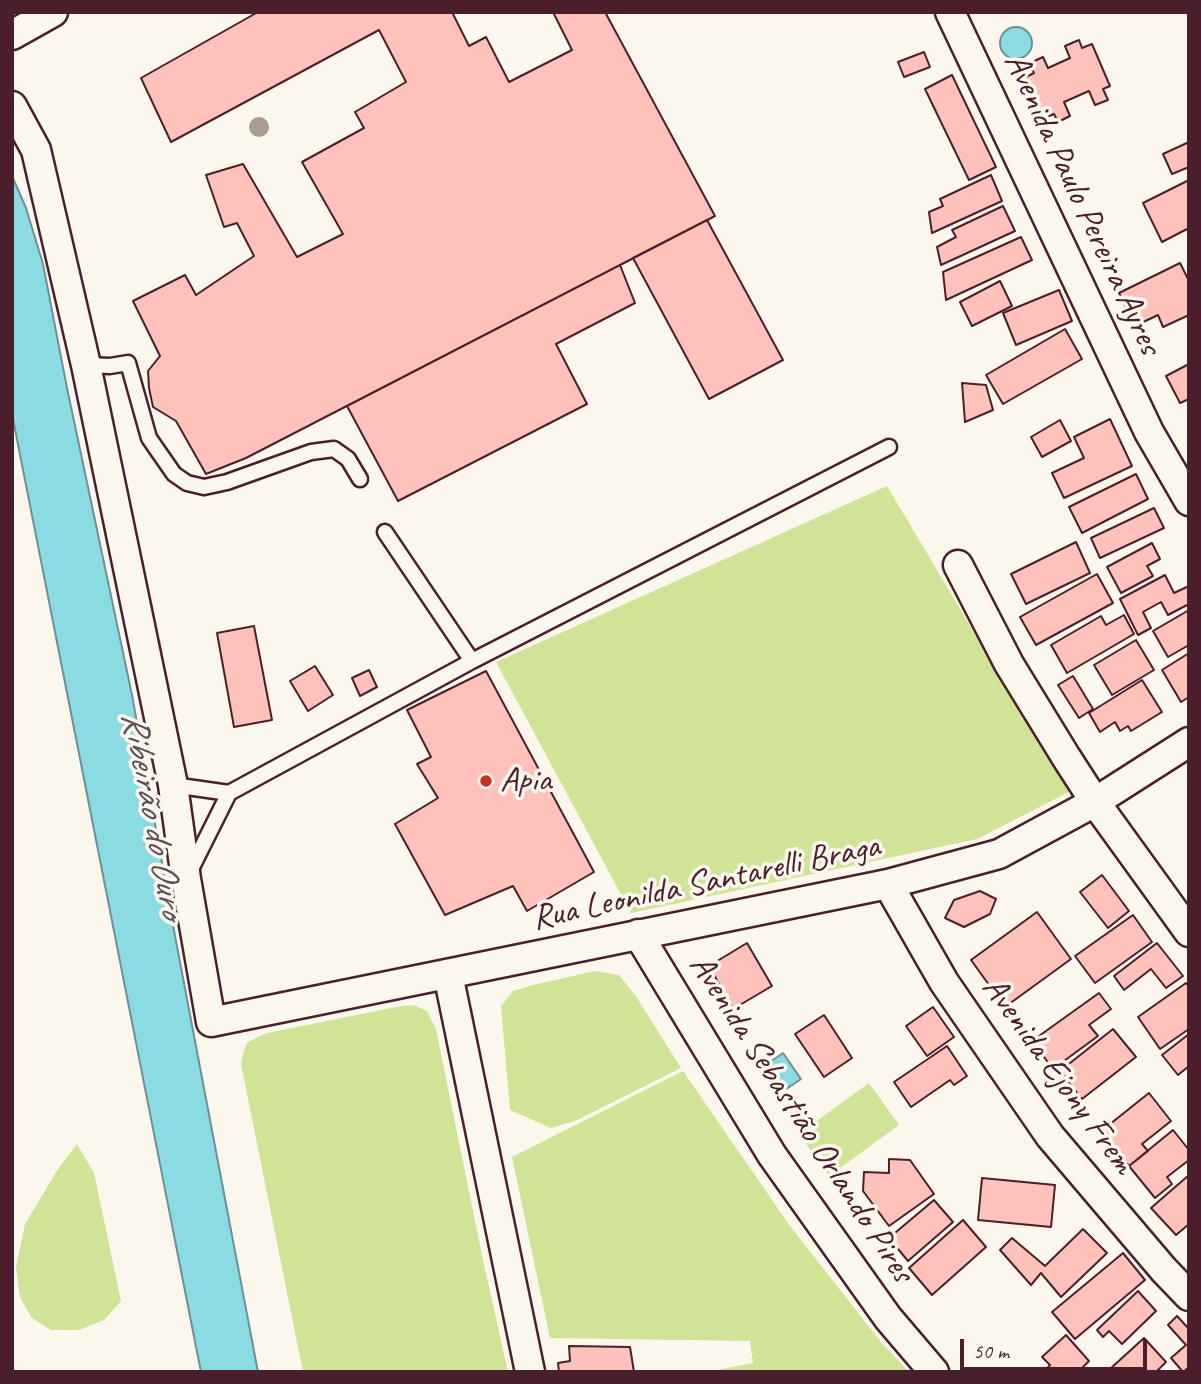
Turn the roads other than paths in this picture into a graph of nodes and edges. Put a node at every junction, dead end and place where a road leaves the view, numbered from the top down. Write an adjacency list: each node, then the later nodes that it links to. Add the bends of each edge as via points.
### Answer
1 (53, 12): 3 (street)
2 (950, 12): 8 (street, Avenida Paulo Pereira Ayres, via 1149,432)
3 (12, 35)
4 (12, 106): 5 (street, via 36,150)
5 (86, 365): 7 (lane, via 128,363 149,438 174,474 187,483 204,487 227,482 311,452 334,449 348,459); 13 (street)
6 (889, 447): 11 (lane)
7 (360, 479)
8 (1189, 501)
9 (385, 532): 11 (lane)
10 (958, 565): 15 (street, via 1009,664)
11 (472, 661): 14 (lane)
12 (1189, 742): 15 (street, Rua Leonilda Santarelli Braga)
13 (173, 785): 14 (lane); 16 (street)
14 (229, 793): 16 (lane)
15 (1095, 802): 17 (street, Rua Leonilda Santarelli Braga, via 999,854); 18 (street)
16 (186, 879): 20 (street, Rua Leonilda Santarelli Braga, via 211,1023)
17 (888, 884): 19 (street, Rua Leonilda Santarelli Braga); 21 (street, Avenida Ejony Frem, via 944,982 1050,1136)
18 (1189, 932)
19 (638, 934): 20 (street, Rua Leonilda Santarelli Braga); 23 (street, Avenida Sebastião Orlando Pires, via 772,1155 888,1318)
20 (448, 974): 22 (street)
21 (1189, 1296)
22 (530, 1372)
23 (934, 1372)

